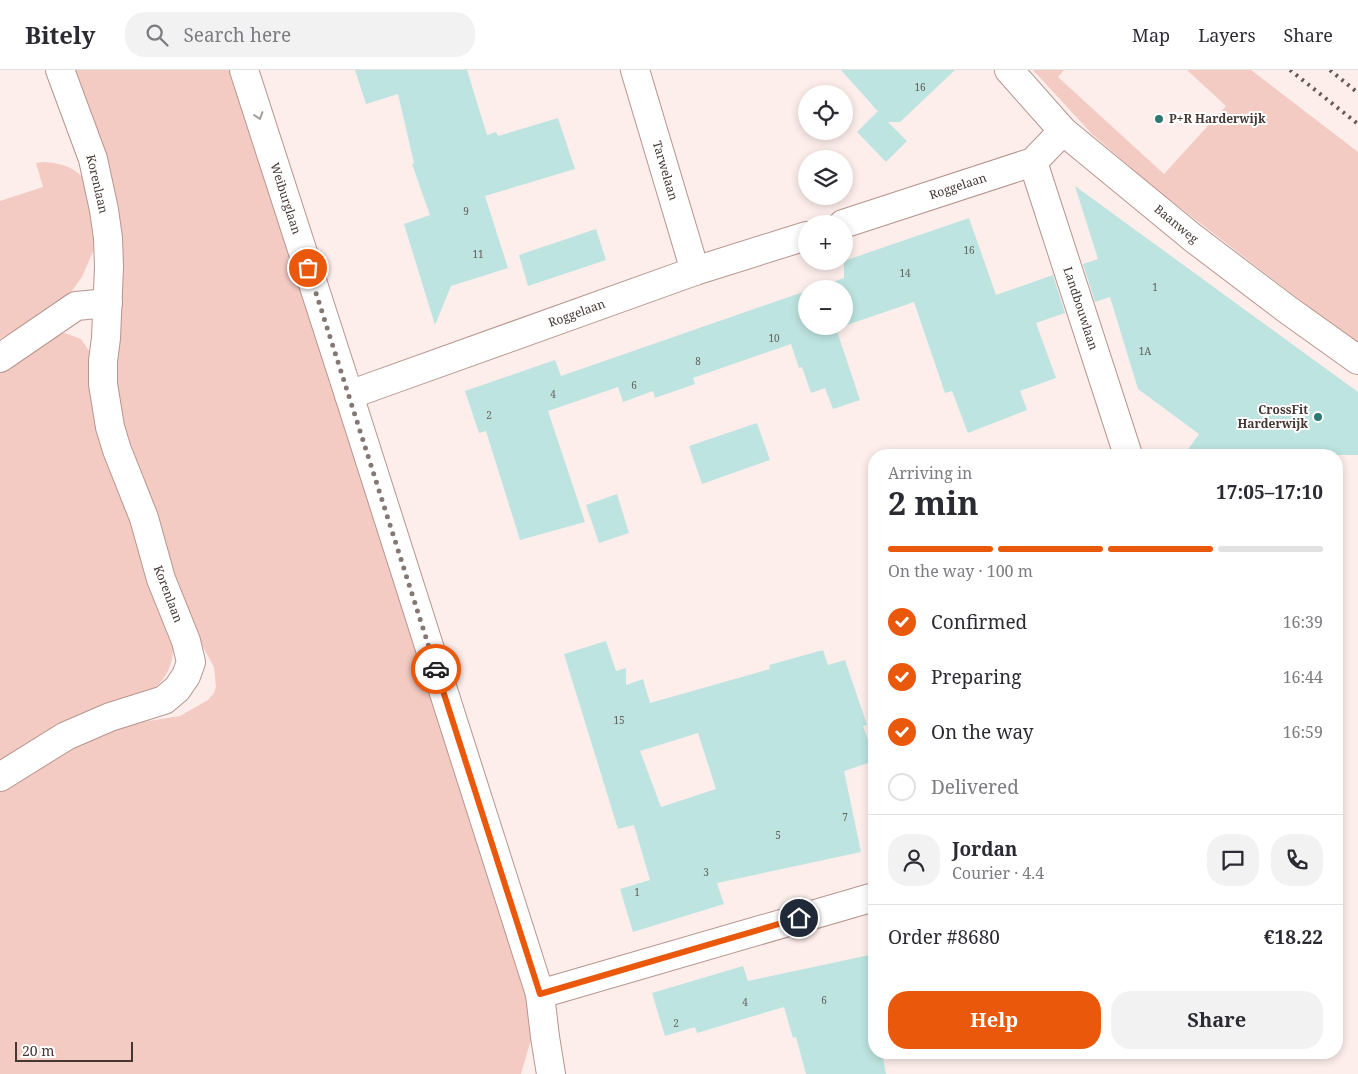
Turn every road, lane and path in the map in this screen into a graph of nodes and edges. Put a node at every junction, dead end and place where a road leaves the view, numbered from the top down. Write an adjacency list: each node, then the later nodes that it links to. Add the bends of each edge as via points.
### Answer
1 (60, 70): 10 (street, Korenlaan, via 98,178 108,238)
2 (244, 70): 13 (street, Weiburglaan, one-way to 13)
3 (635, 70): 9 (street, Tarwelaan)
4 (1009, 70): 5 (street, Baanweg)
5 (1063, 131): 6 (street, Roggelaan); 12 (street, Baanweg, via 1193,238)
6 (1033, 162): 7 (street, Roggelaan); 14 (street, Landbouwlaan)
7 (853, 221)
8 (798, 239): 9 (street, Roggelaan)
9 (695, 272): 13 (street, Roggelaan)
10 (108, 303): 11 (street, via 76,306); 15 (street, Korenlaan, via 103,376 110,427 191,662 177,689 164,700 110,717 66,736)
11 (0, 358)
12 (1358, 360)
13 (349, 394): 17 (street, Weiburglaan)
14 (1126, 449)
15 (0, 777)
16 (868, 899): 17 (street)
17 (540, 994): 18 (street, Weiburglaan)
18 (551, 1074)

